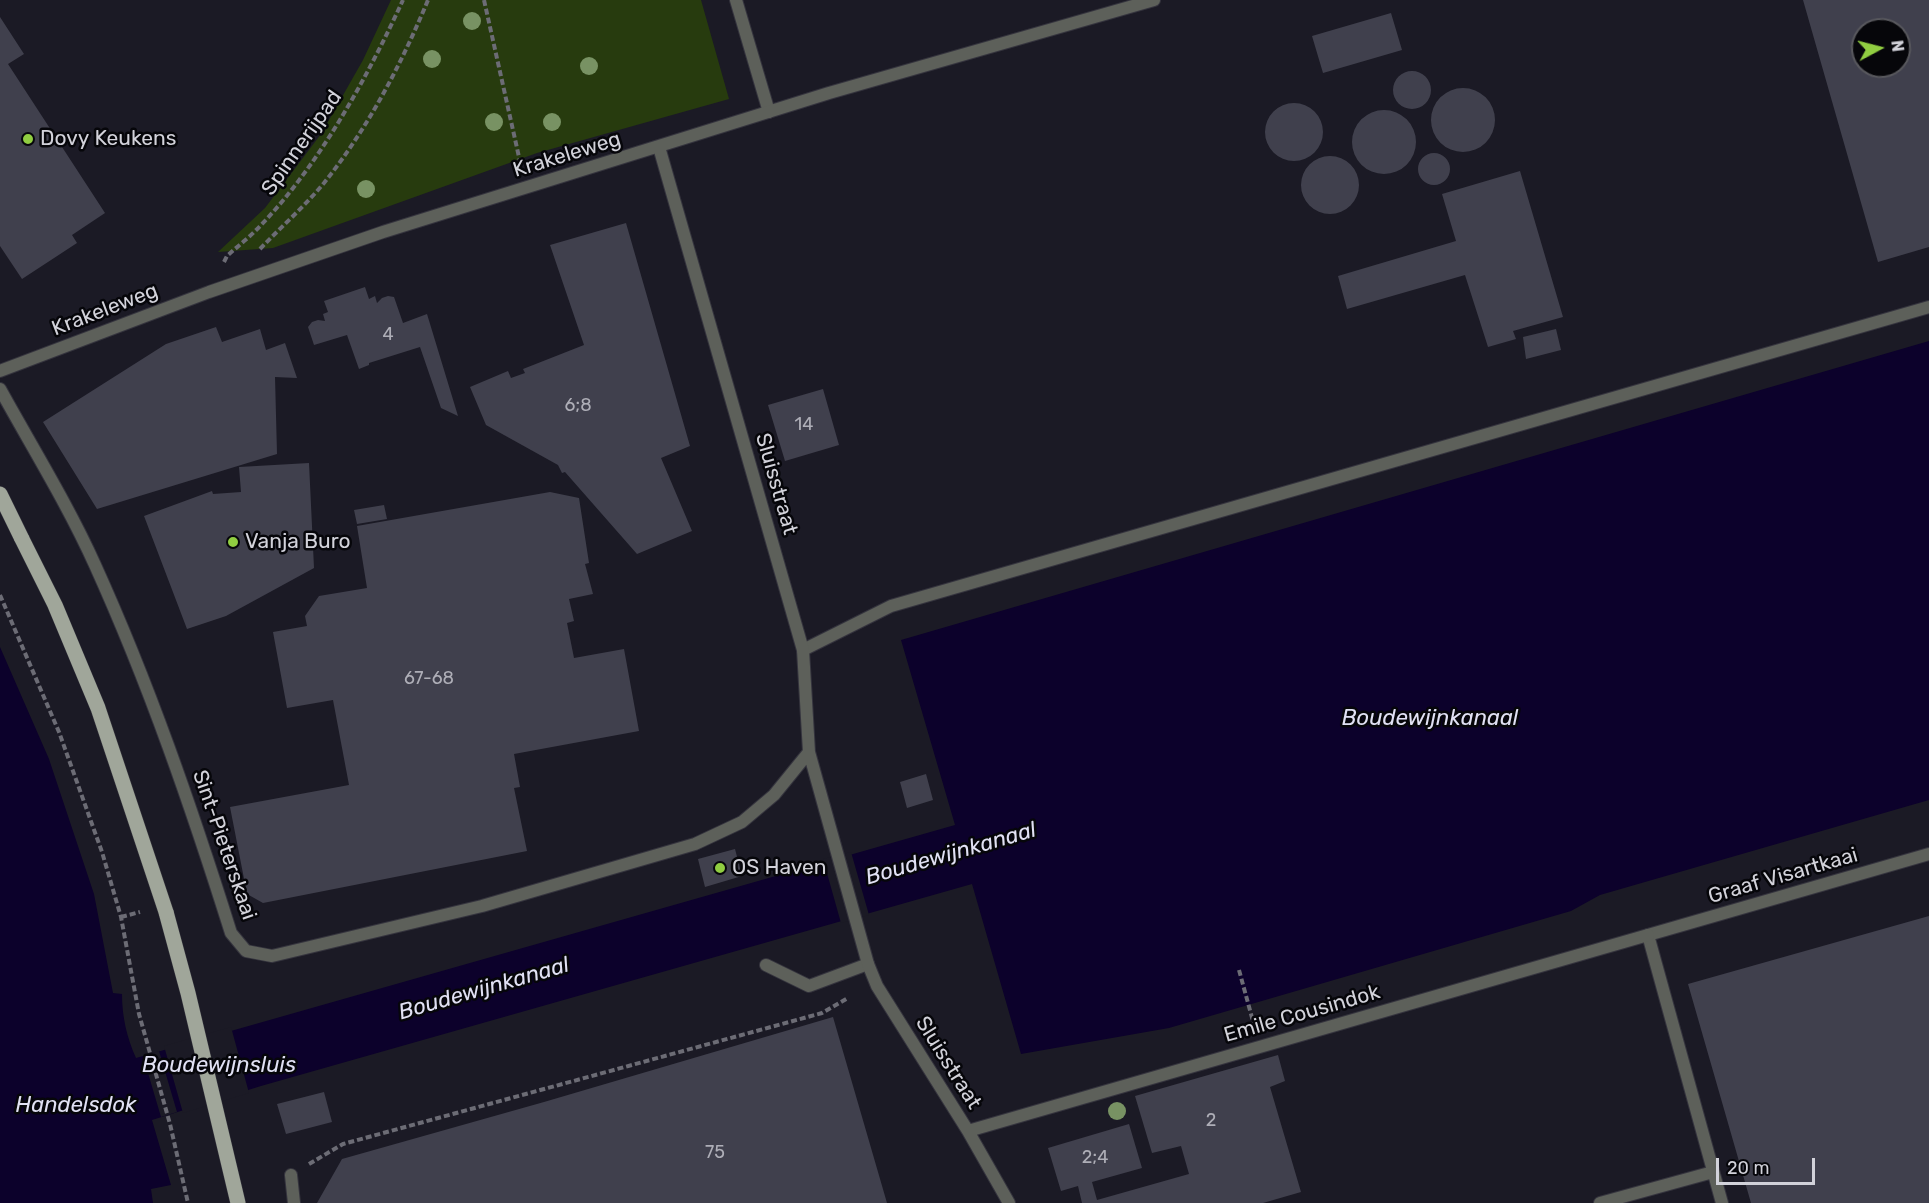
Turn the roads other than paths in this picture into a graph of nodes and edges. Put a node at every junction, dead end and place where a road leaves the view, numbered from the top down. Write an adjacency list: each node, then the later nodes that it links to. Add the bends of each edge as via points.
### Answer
1 (736, 0): 3 (street)
2 (1154, 0): 3 (street, Krakeleweg)
3 (769, 112): 4 (street, Krakeleweg)
4 (659, 147): 6 (street, Krakeleweg, via 382,232); 9 (street, Sluisstraat)
5 (1929, 307): 9 (street, via 891,606)
6 (0, 371)
7 (0, 389): 10 (street, Sint-Pieterskaai, via 95,565 180,779 231,933 246,951 272,956 319,945 482,906 695,844 742,822 774,795)
8 (0, 494): 18 (main road, bridge, via 77,655 128,795 188,993)
9 (803, 650): 10 (street, Sluisstraat)
10 (809, 752): 13 (street, Sluisstraat)
11 (1929, 854): 12 (street, Graaf Visartkaai)
12 (1648, 935): 15 (street, Emile Cousindok); 16 (street)
13 (868, 964): 14 (street, via 809,986); 15 (street, Sluisstraat, via 877,986)
14 (766, 965)
15 (968, 1131): 20 (street, Sluisstraat)
16 (1713, 1172): 21 (street); 22 (street)
17 (291, 1175): 19 (street)
18 (238, 1203)
19 (294, 1203)
20 (1009, 1203)
21 (1600, 1203)
22 (1722, 1203)

